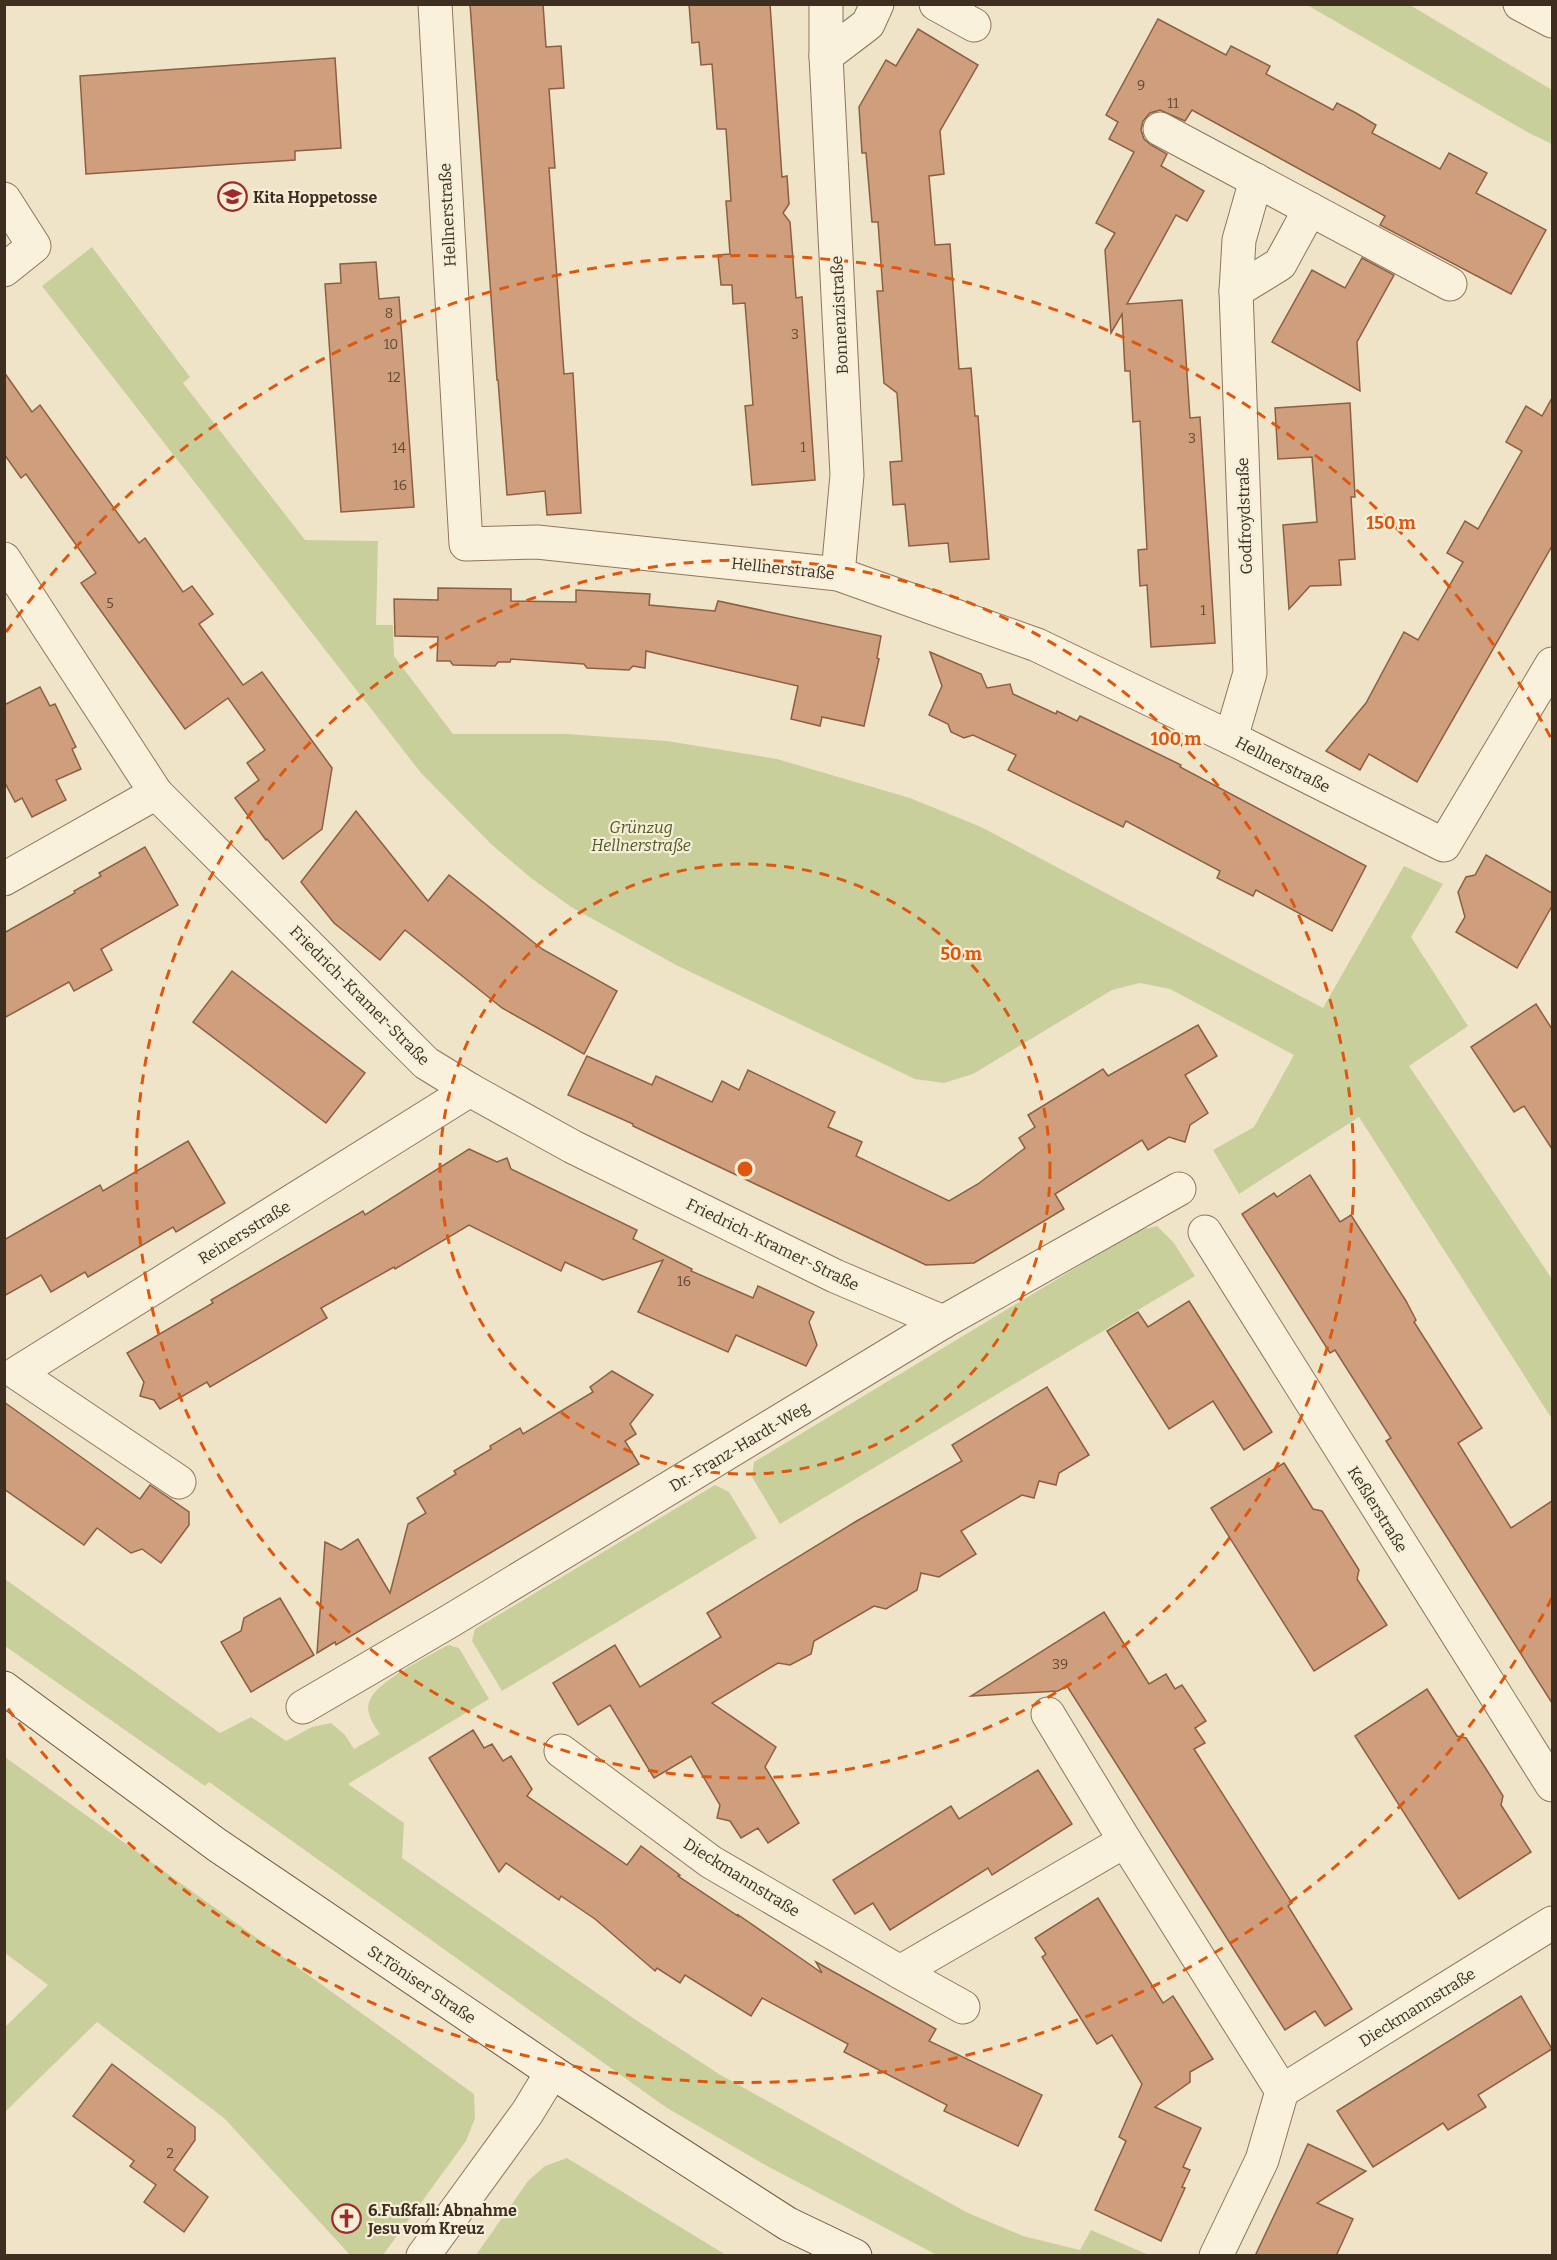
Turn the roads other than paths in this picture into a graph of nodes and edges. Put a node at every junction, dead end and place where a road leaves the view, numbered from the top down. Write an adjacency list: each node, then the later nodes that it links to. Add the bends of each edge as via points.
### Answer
1 (435, 4): 17 (street, Hellnerstraße, via 466,544 537,542)
2 (826, 4): 8 (street, Bonnenzistraße)
3 (877, 4): 8 (street, via 868,24)
4 (936, 4): 7 (street)
5 (1520, 4): 6 (street)
6 (1552, 21)
7 (974, 26)
8 (826, 56): 17 (street, Bonnenzistraße, via 847,475)
9 (1160, 129): 10 (street)
10 (1256, 180): 12 (street); 15 (street, Godfroydstraße, via 1239,240)
11 (4, 200): 13 (street, via 34,246)
12 (1310, 209): 14 (street); 15 (street, via 1280,264)
13 (4, 270)
14 (1450, 284)
15 (1236, 291): 19 (street, Godfroydstraße, via 1250,674)
16 (4, 559): 20 (street, Friedrich-Kramer-Straße)
17 (838, 574): 19 (street, Hellnerstraße, via 1037,645)
18 (1552, 664): 19 (street, Hellnerstraße, via 1444,844)
19 (1231, 738)
20 (156, 793): 21 (street); 22 (street, Friedrich-Kramer-Straße, via 426,1064)
21 (4, 879)
22 (470, 1090): 25 (street, Friedrich-Kramer-Straße, via 573,1147 835,1276); 26 (street, Reinersstraße)
23 (1179, 1189): 25 (street, Dr.-Franz-Hardt-Weg)
24 (1205, 1232): 32 (street, Keßlerstraße)
25 (943, 1322): 29 (street, Dr.-Franz-Hardt-Weg)
26 (11, 1369): 27 (street, Reinersstraße)
27 (179, 1482)
28 (4, 1688): 37 (street, St.Töniser Straße, via 217,1845)
29 (303, 1707)
30 (1048, 1714): 33 (street)
31 (561, 1751): 35 (street, Dieckmannstraße, via 711,1862)
32 (1552, 1785)
33 (1125, 1841): 35 (street); 38 (street)
34 (1552, 1923): 38 (street, Dieckmannstraße)
35 (900, 1972): 36 (street, Dieckmannstraße)
36 (963, 2007)
37 (552, 2072): 39 (street); 40 (street, St.Töniser Straße, via 788,2224)
38 (1282, 2091): 41 (street, via 1262,2160)
39 (423, 2256)
40 (855, 2256)
41 (1216, 2256)

